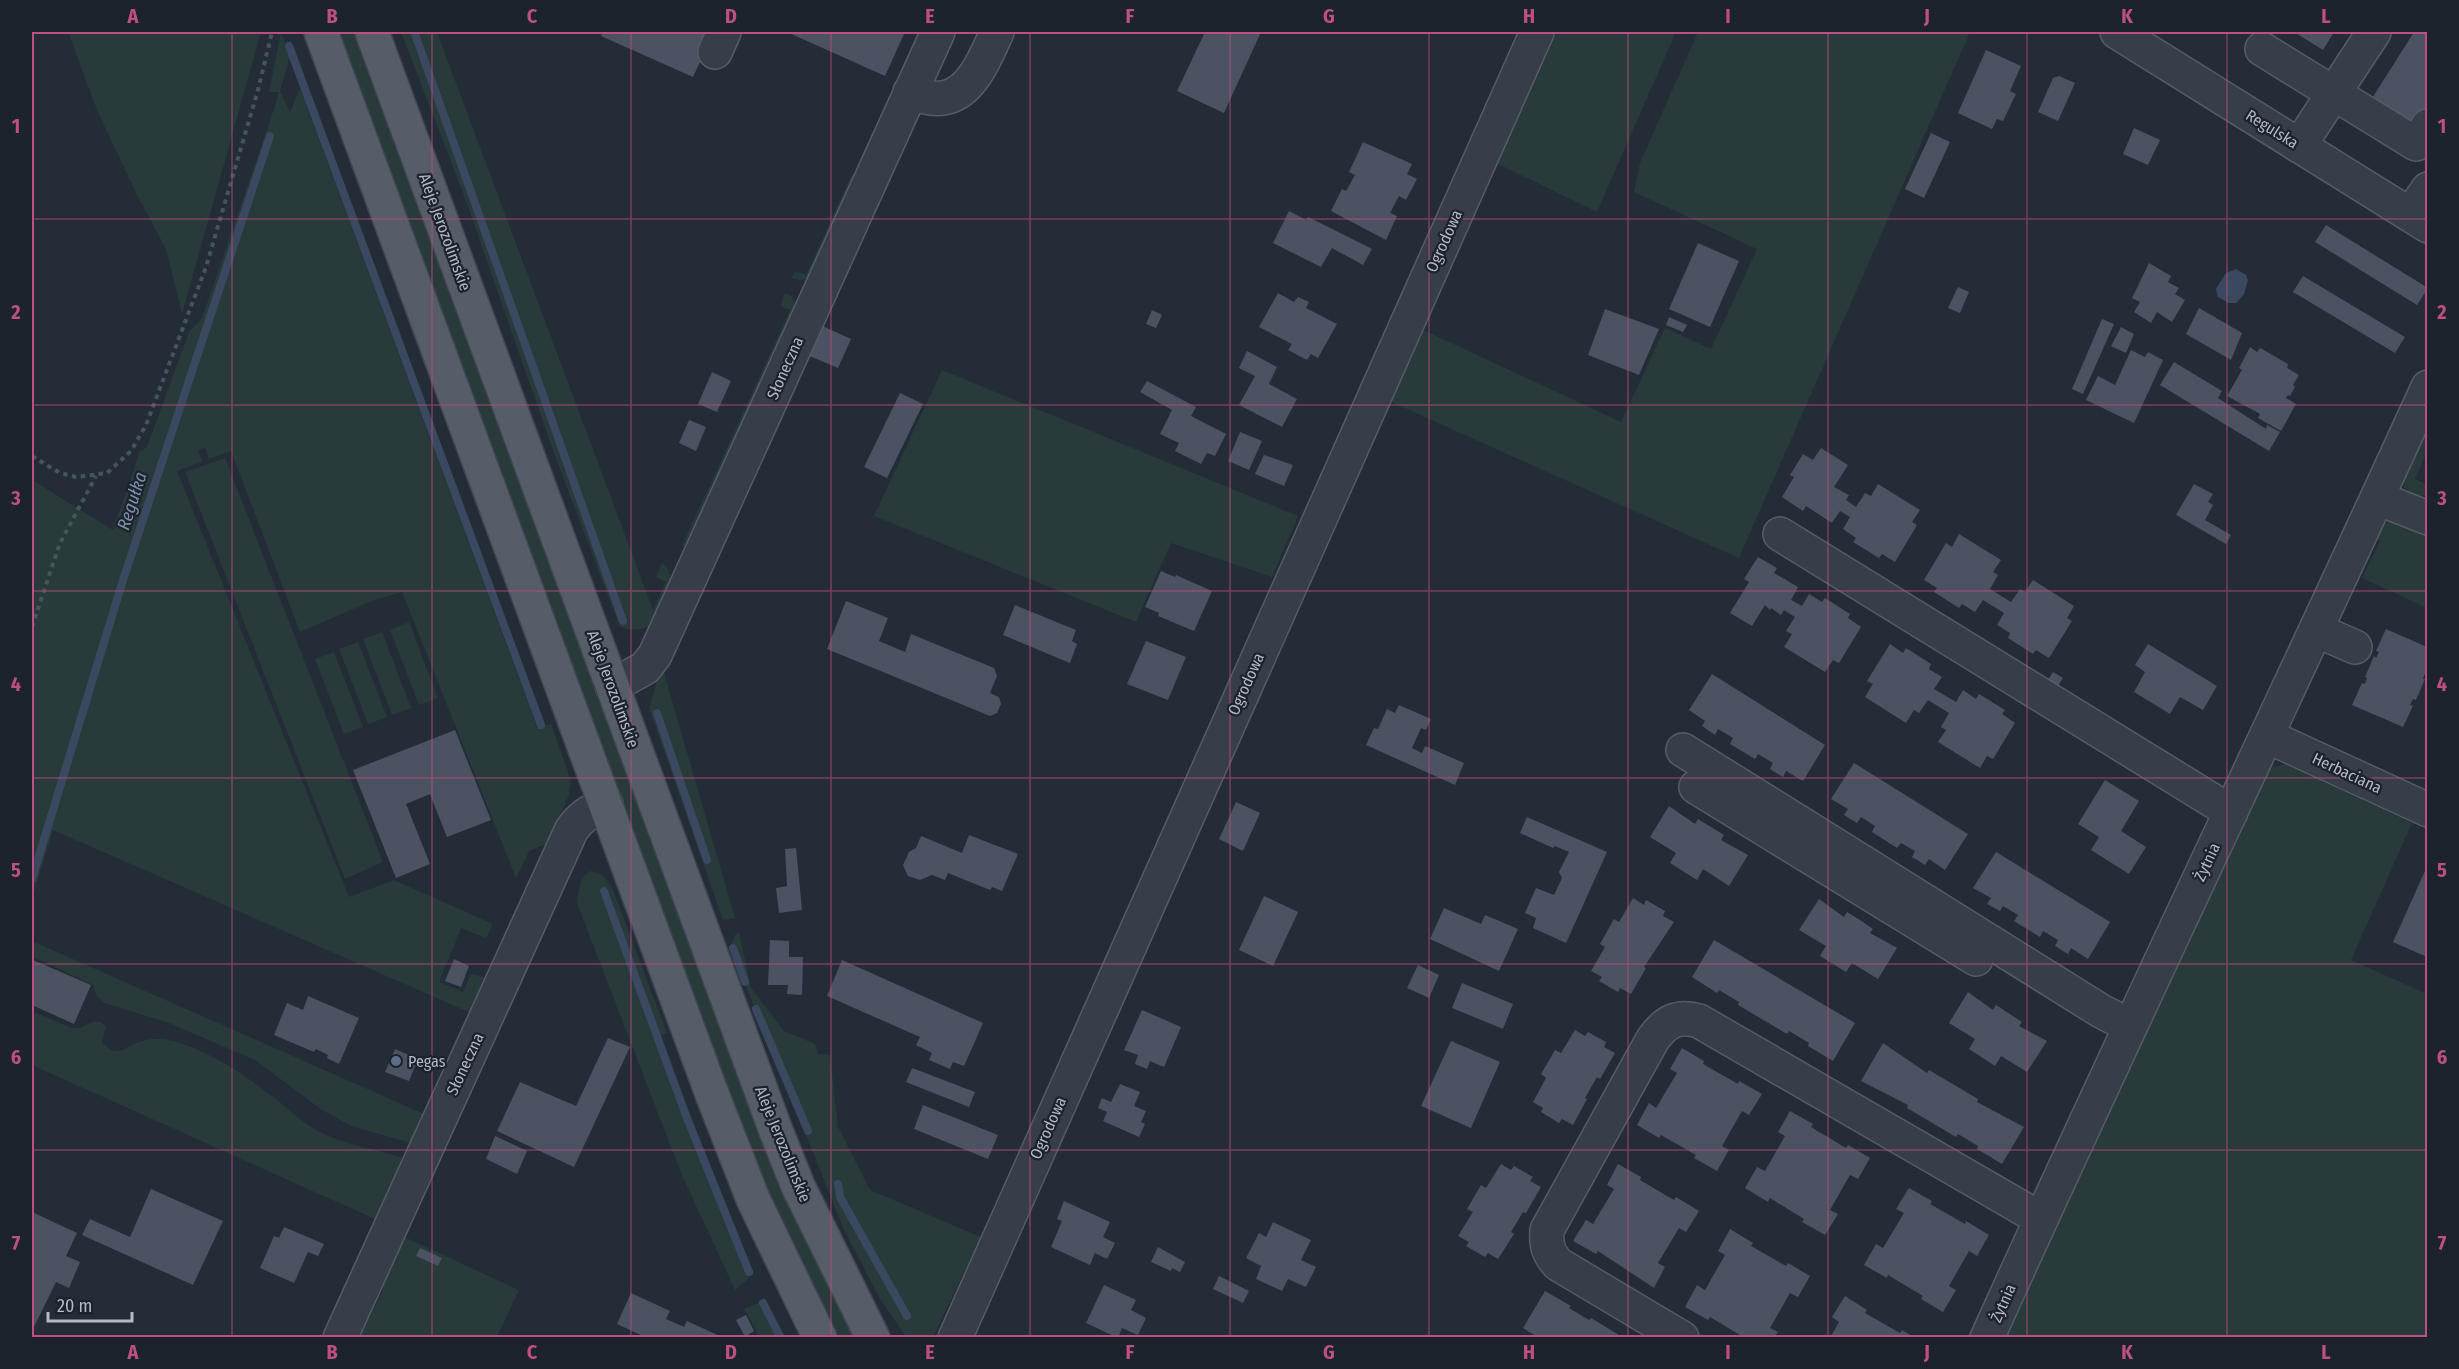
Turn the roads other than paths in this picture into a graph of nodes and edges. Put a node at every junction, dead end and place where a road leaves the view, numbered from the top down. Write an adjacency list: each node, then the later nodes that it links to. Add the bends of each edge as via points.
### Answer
1 (321, 32): 24 (main road)
2 (372, 32): 20 (main road, Aleje Jerozolimskie)
3 (938, 32): 9 (street, Słoneczna)
4 (997, 32): 9 (street, via 976,76 954,96 937,99)
5 (1537, 32): 32 (street, Ogrodowa)
6 (2117, 32): 12 (street, Regulska)
7 (2374, 32): 10 (street)
8 (2262, 49): 10 (street)
9 (910, 92): 20 (street, Słoneczna, via 655,655 645,668)
10 (2334, 94): 11 (street, via 2416,144); 12 (street)
11 (2427, 126)
12 (2299, 146): 13 (street, Regulska)
13 (2422, 210)
14 (2427, 387): 15 (street, Żytnia)
15 (2377, 498): 16 (street); 18 (street, Żytnia)
16 (2427, 518)
17 (1780, 534): 26 (street)
18 (2316, 630): 19 (street); 21 (street, Żytnia)
19 (2355, 648)
20 (612, 686): 31 (main road, Aleje Jerozolimskie, via 798,1185)
21 (2267, 736): 25 (street, Herbaciana); 26 (street, Żytnia)
22 (1683, 750): 27 (street, via 2102,1011)
23 (1696, 787): 27 (street)
24 (606, 804): 29 (street, Słoneczna, via 587,813 571,831); 30 (main road, via 753,1199)
25 (2427, 810)
26 (2230, 812): 27 (street, Żytnia)
27 (2125, 1037): 28 (street, Żytnia)
28 (2041, 1219): 33 (street, via 1699,1021 1686,1017 1673,1020 1653,1039 1547,1230 1546,1244 1558,1264); 34 (street, Żytnia)
29 (340, 1338)
30 (820, 1338)
31 (873, 1338)
32 (955, 1338)
33 (1682, 1338)
34 (1987, 1338)

